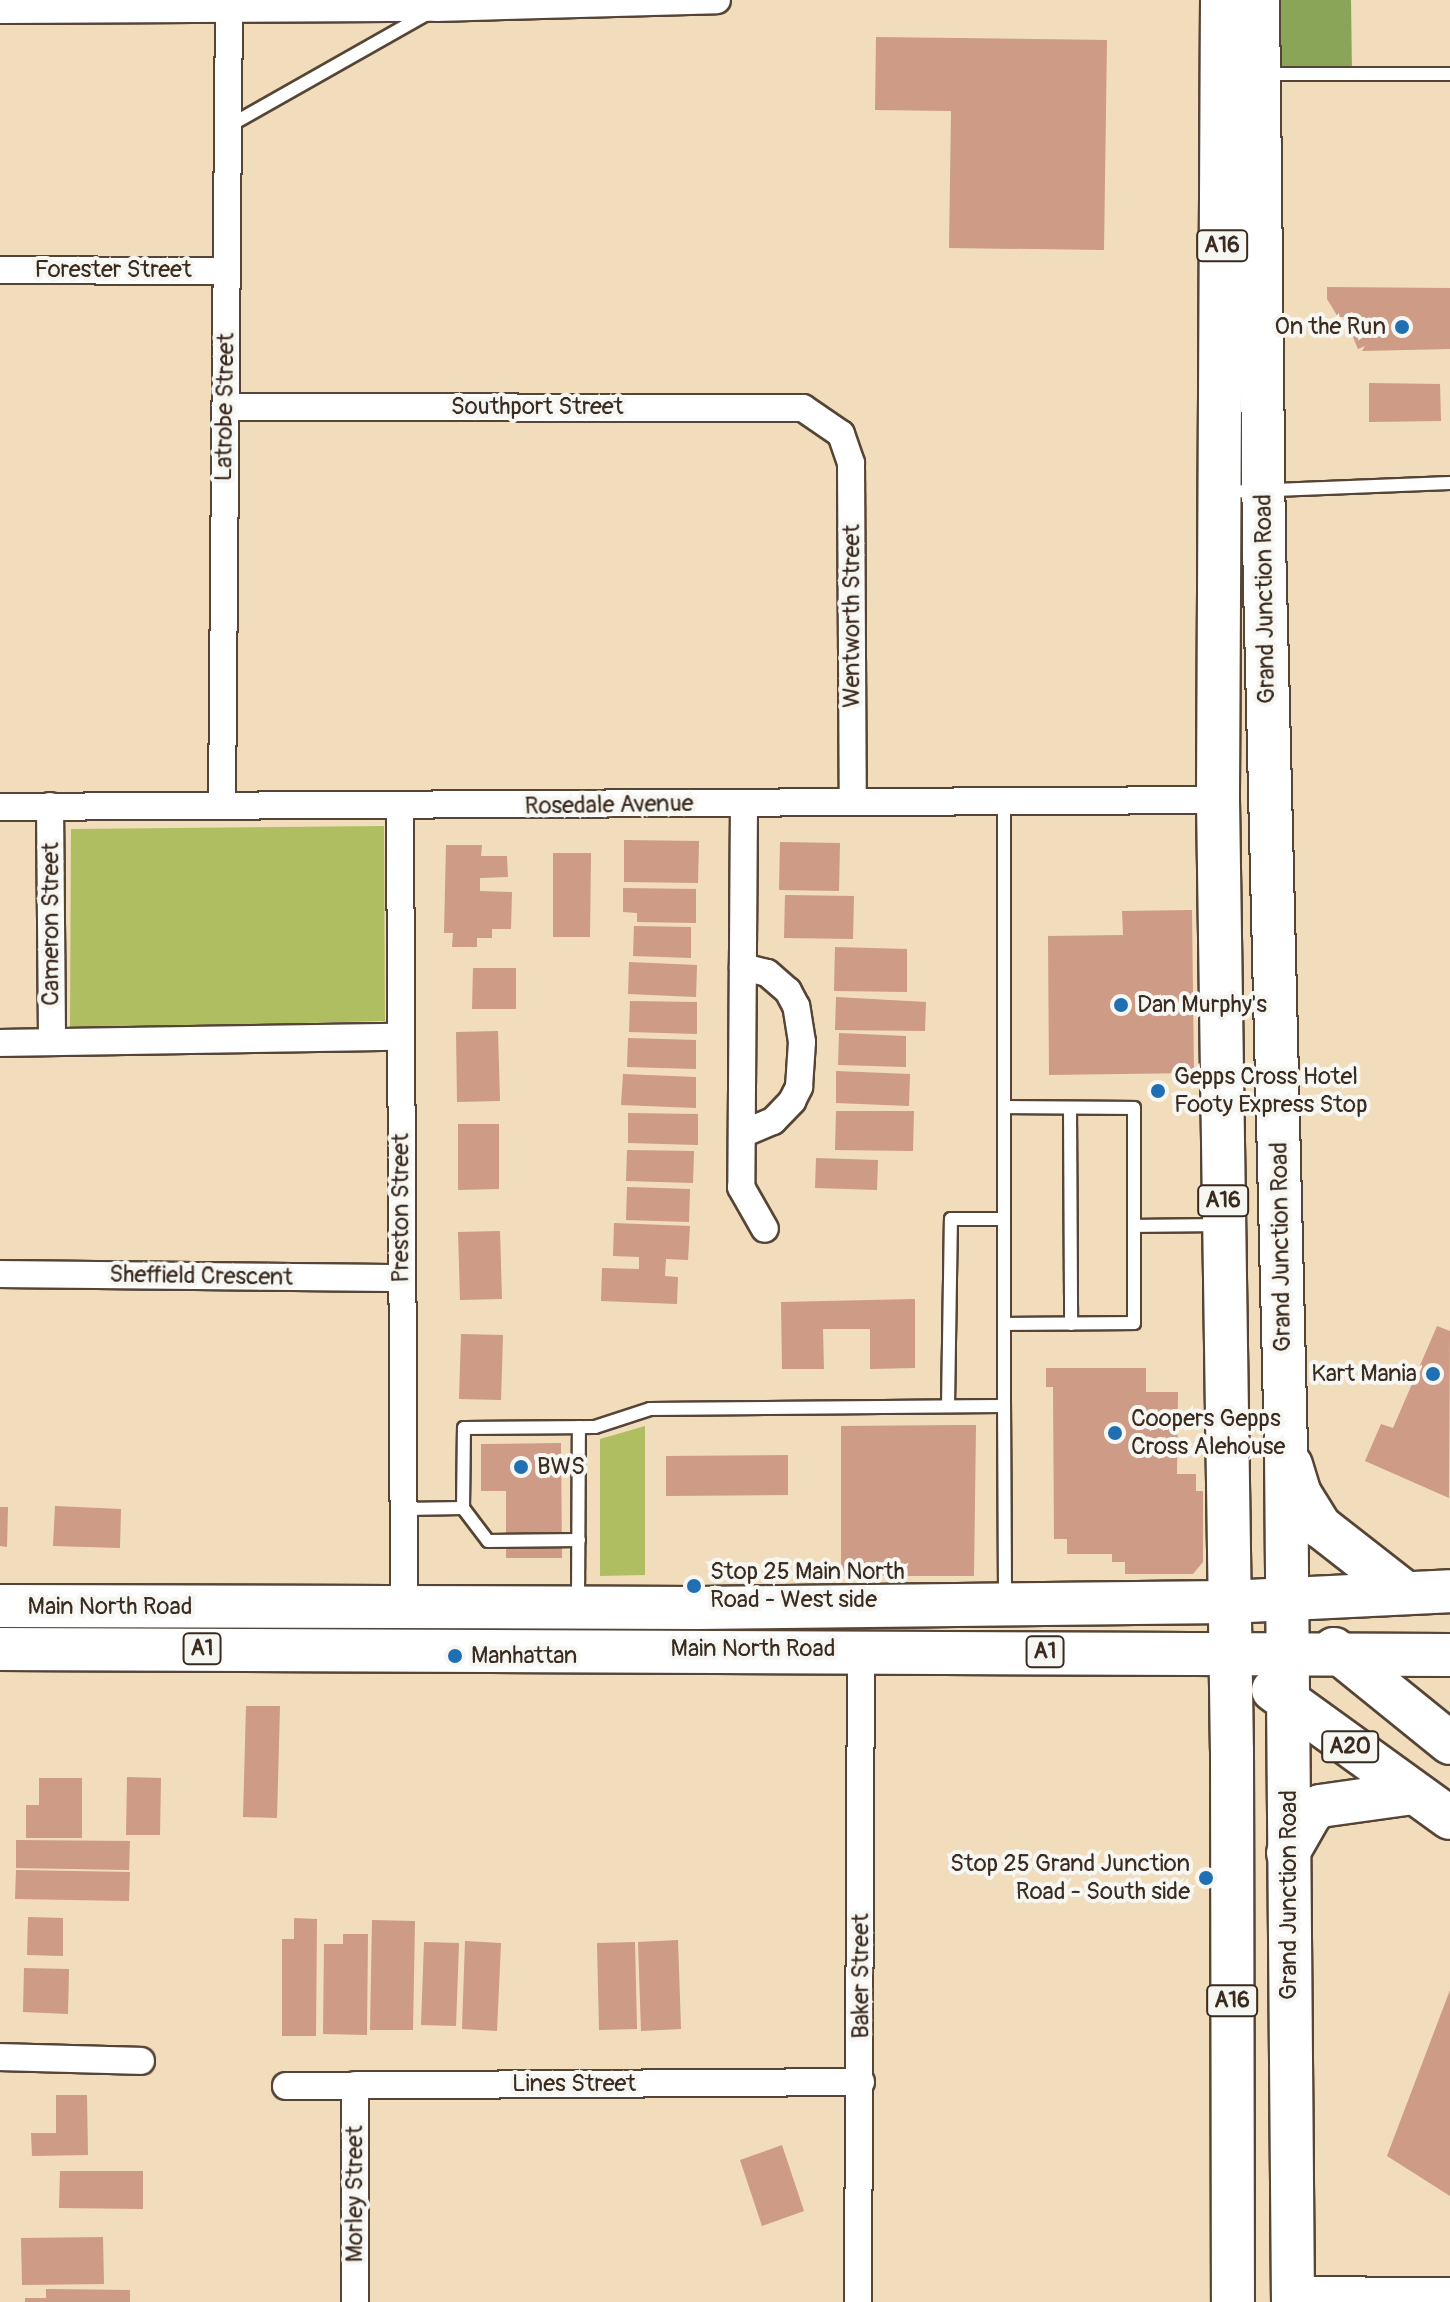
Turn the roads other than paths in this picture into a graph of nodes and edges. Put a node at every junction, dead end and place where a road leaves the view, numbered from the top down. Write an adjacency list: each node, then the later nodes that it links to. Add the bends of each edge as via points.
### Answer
1 (704, 0): 2 (street); 7 (street)
2 (717, 0)
3 (1222, 0): 19 (highway, Grand Junction Road / A16)
4 (1258, 0): 10 (highway, Grand Junction Road / A16)
5 (330, 4): 7 (street); 9 (street)
6 (84, 5): 8 (street); 9 (street)
7 (437, 8): 12 (lane)
8 (0, 10)
9 (229, 10): 12 (street, Latrobe Street)
10 (1259, 74): 11 (lane); 18 (highway, Grand Junction Road / A16)
11 (1450, 74)
12 (227, 127): 14 (street, Latrobe Street)
13 (0, 270): 14 (street, Forester Street)
14 (226, 271): 15 (street, Latrobe Street)
15 (225, 407): 16 (street, Southport Street, via 803,408); 25 (street, Latrobe Street)
16 (841, 434): 22 (street, Wentworth Street, via 851,463)
17 (1450, 483): 18 (lane)
18 (1263, 490): 19 (lane); 21 (highway, Grand Junction Road / A16)
19 (1222, 492): 20 (highway, Grand Junction Road / A16)
20 (1218, 800): 21 (highway); 23 (street, Rosedale Avenue); 37 (highway, Grand Junction Road / A16)
21 (1269, 800): 47 (highway, Grand Junction Road / A16)
22 (853, 801): 23 (street, Rosedale Avenue); 24 (street, Rosedale Avenue)
23 (1004, 801): 33 (lane)
24 (744, 803): 28 (street, Rosedale Avenue); 29 (street)
25 (222, 805): 26 (street, Rosedale Avenue); 28 (street, Rosedale Avenue)
26 (50, 806): 27 (street, Rosedale Avenue); 31 (street, Cameron Street)
27 (0, 807)
28 (400, 807): 30 (street, Preston Street)
29 (743, 967): 35 (street); 35 (street, via 767,973 788,991 802,1042 799,1087 792,1101 773,1121)
30 (400, 1037): 31 (street); 41 (street, Preston Street)
31 (52, 1042): 32 (street)
32 (0, 1043)
33 (1004, 1107): 34 (lane); 36 (lane)
34 (1070, 1108): 38 (lane, via 1134,1108); 43 (lane)
35 (742, 1134): 39 (street, via 741,1187)
36 (1004, 1219): 42 (lane); 44 (lane, via 951,1219)
37 (1224, 1225): 38 (lane); 54 (highway, Grand Junction Road / A16)
38 (1134, 1226): 43 (lane, via 1134,1323)
39 (765, 1229)
40 (0, 1274): 41 (street, Sheffield Crescent)
41 (402, 1278): 49 (street, Preston Street)
42 (1004, 1324): 43 (lane); 45 (lane)
43 (1071, 1324)
44 (948, 1406): 45 (lane); 46 (lane, via 650,1409)
45 (1004, 1406): 55 (lane)
46 (579, 1427): 48 (lane, via 464,1428); 50 (lane)
47 (1286, 1449): 51 (highway, via 1300,1494 1321,1527); 53 (highway, Grand Junction Road / A16)
48 (463, 1508): 49 (lane); 50 (lane, via 488,1541)
49 (403, 1509): 58 (street, Preston Street)
50 (579, 1540): 57 (lane)
51 (1403, 1591): 52 (highway, A1); 53 (highway, A1)
52 (1450, 1591)
53 (1287, 1598): 54 (highway, A1); 62 (highway, Grand Junction Road / A16); 63 (highway, A20)
54 (1228, 1602): 55 (highway, Main North Road / A1); 61 (highway, Grand Junction Road / A16)
55 (1005, 1605): 57 (highway, Main North Road / A1)
56 (0, 1606): 58 (highway, Main North Road / A1)
57 (578, 1608): 58 (highway, Main North Road / A1)
58 (404, 1629): 59 (highway, Main North Road / A1); 60 (highway, Main North Road / A1)
59 (0, 1649)
60 (861, 1650): 61 (highway, Main North Road / A1); 72 (street, Baker Street)
61 (1229, 1653): 62 (highway, A1); 65 (highway, A20); 75 (highway, Grand Junction Road / A16)
62 (1287, 1654): 63 (highway, A1); 65 (highway, Grand Junction Road / A16)
63 (1339, 1654): 64 (highway, A1); 66 (highway, A20)
64 (1450, 1655)
65 (1287, 1702): 67 (highway, A20); 69 (highway, Grand Junction Road / A16)
66 (1450, 1743)
67 (1413, 1793): 68 (highway, A20); 69 (highway, via 1320,1806)
68 (1450, 1818)
69 (1288, 1853): 77 (highway, Grand Junction Road / A16)
70 (0, 2057): 71 (street)
71 (141, 2061)
72 (861, 2082): 73 (street, Lines Street); 79 (street, Baker Street)
73 (355, 2085): 74 (street, Lines Street); 78 (street, Morley Street)
74 (286, 2086)
75 (1233, 2251): 77 (highway); 80 (highway, Grand Junction Road / A16)
76 (1450, 2291): 77 (street)
77 (1288, 2298)
78 (355, 2302)
79 (858, 2302)
80 (1233, 2302)

